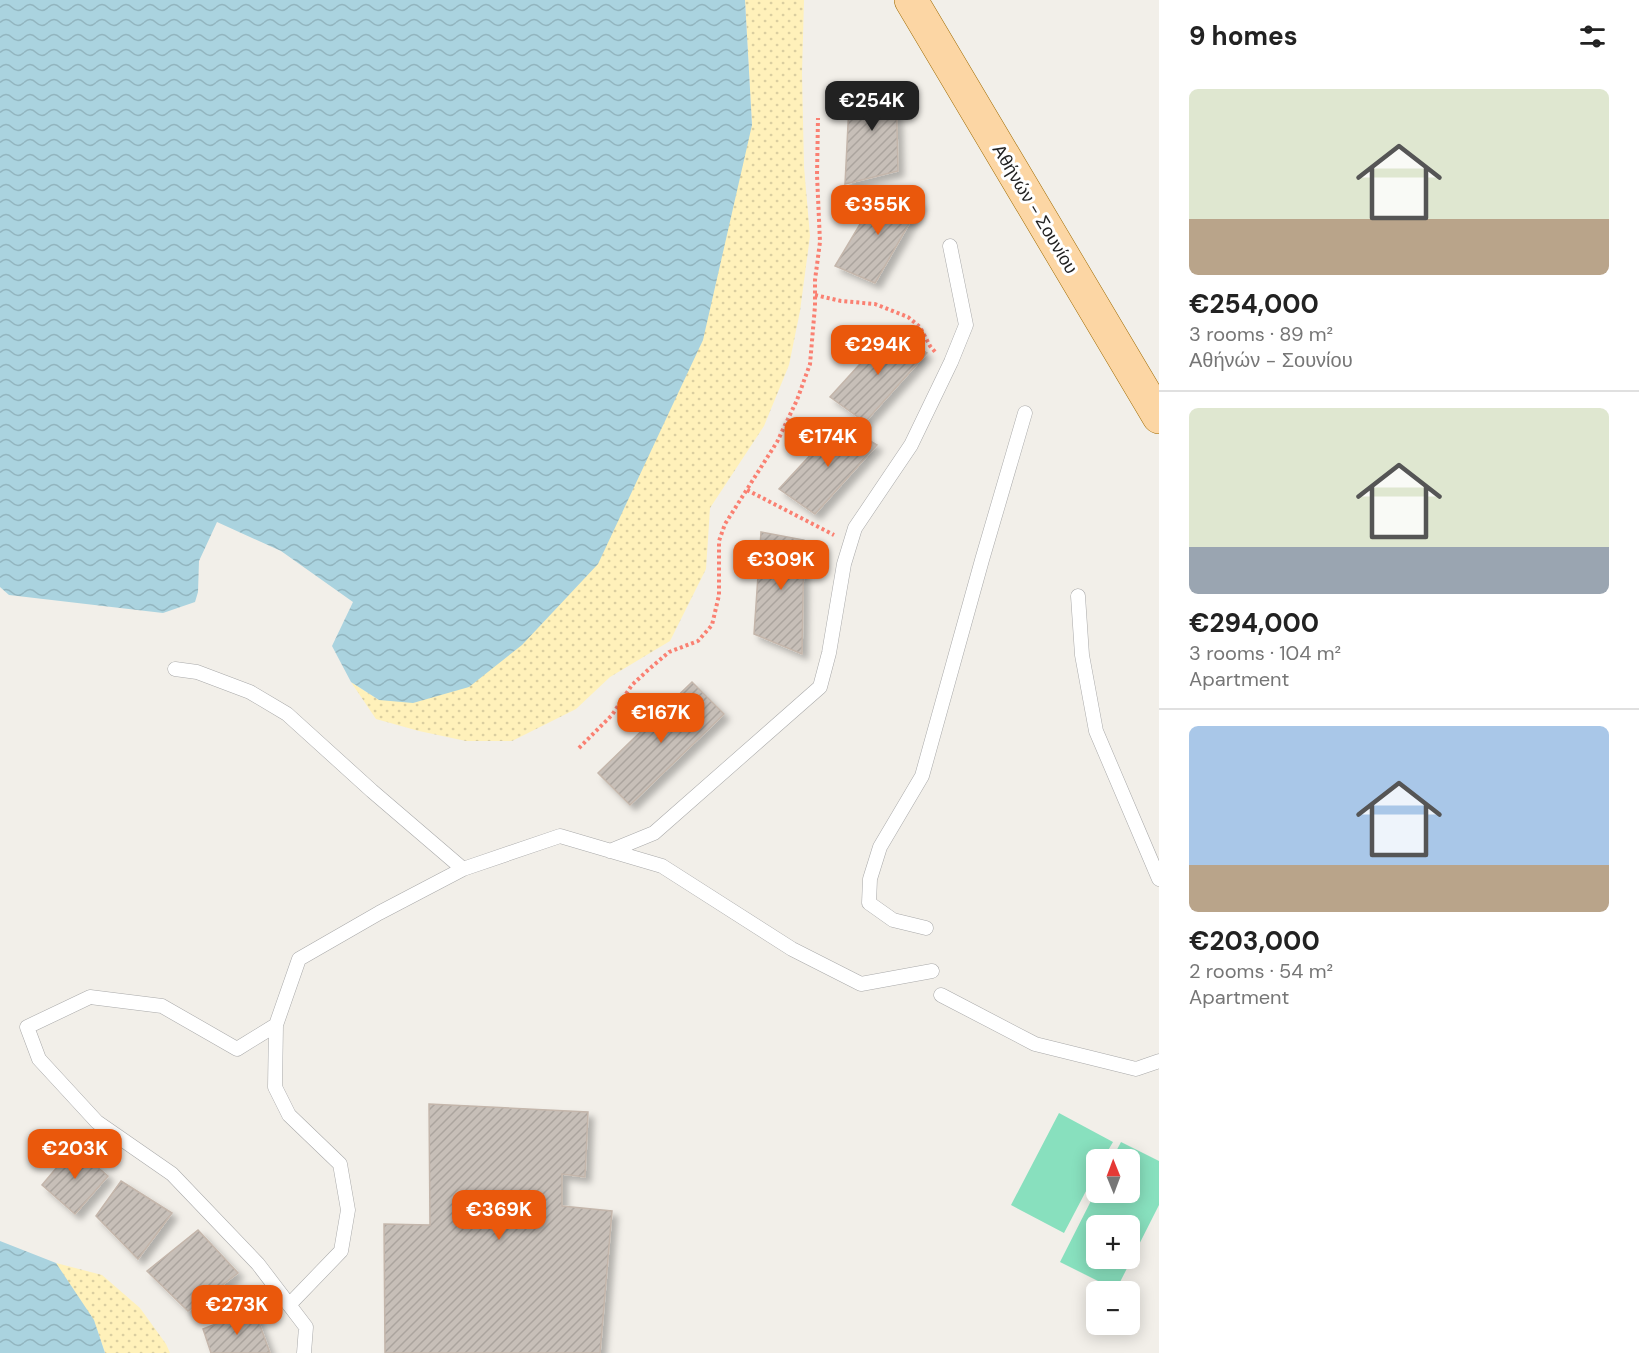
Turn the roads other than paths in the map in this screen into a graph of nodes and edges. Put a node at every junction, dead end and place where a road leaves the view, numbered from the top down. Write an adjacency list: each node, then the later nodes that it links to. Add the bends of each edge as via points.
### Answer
1 (911, 0): 4 (main road, Αθήνών - Σουνίου)
2 (950, 246): 7 (lane, via 966,325 911,445 855,528 843,564 820,687 654,833)
3 (1025, 413): 10 (lane, via 922,776 880,847 870,879 869,903 893,920)
4 (1159, 417)
5 (1078, 596): 9 (lane, via 1096,731)
6 (175, 669): 8 (lane, via 197,672 250,692 287,714)
7 (610, 851): 8 (lane, via 560,836); 11 (lane, via 662,866 792,949 861,984)
8 (462, 869): 13 (lane, via 299,959)
9 (1159, 879)
10 (926, 928)
11 (932, 971)
12 (941, 995): 14 (lane, via 1035,1044 1136,1069)
13 (276, 1024): 15 (lane, via 275,1087 289,1115 339,1164 348,1210 341,1251); 15 (lane, via 237,1049 162,1006 90,997 27,1027 39,1059 97,1122 172,1174 258,1264)
14 (1159, 1061)
15 (289, 1305): 16 (lane, via 306,1327)
16 (304, 1353)

